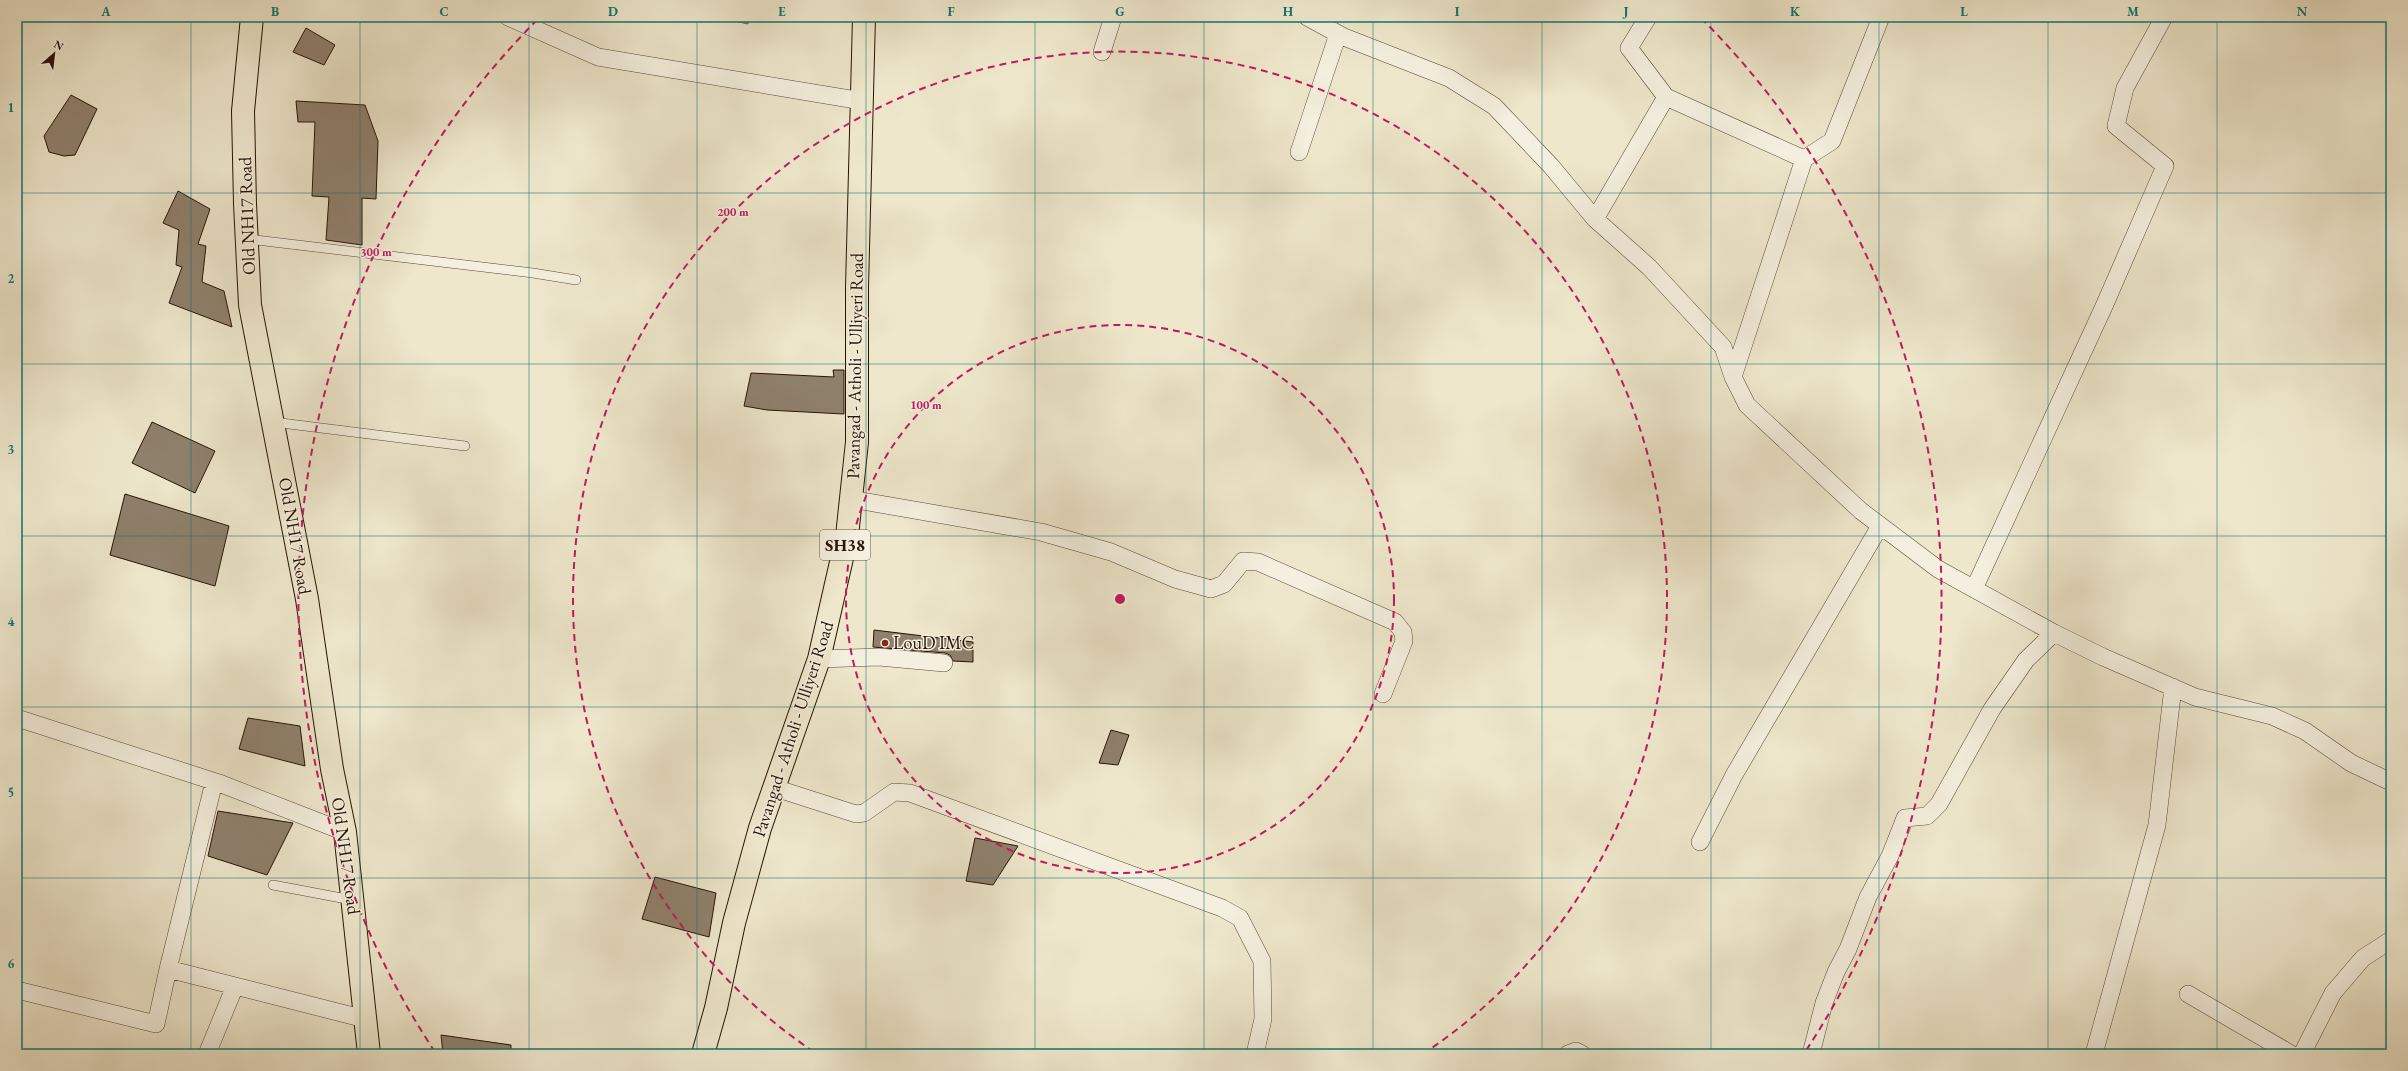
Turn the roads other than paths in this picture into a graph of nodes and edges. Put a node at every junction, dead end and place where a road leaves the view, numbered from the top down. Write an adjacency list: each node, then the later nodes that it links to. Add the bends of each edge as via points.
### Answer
1 (252, 17): 16 (main road, Old NH17 Road, via 243,111)
2 (508, 17): 12 (street, via 598,57)
3 (864, 17): 12 (main road, Pavangad - Atholi - Ulliyeri Road / SH38)
4 (1113, 17): 10 (street)
5 (1307, 17): 9 (street)
6 (1648, 17): 11 (street, via 1629,48)
7 (1881, 17): 14 (street, via 1832,141)
8 (2164, 17): 23 (street, via 2125,88 2116,126 2165,166 2102,311)
9 (1338, 34): 13 (street); 15 (street, via 1449,78 1494,106 1551,166)
10 (1102, 52)
11 (1666, 97): 14 (street); 15 (street)
12 (862, 101): 21 (main road, Pavangad - Atholi - Ulliyeri Road / SH38, via 857,286 857,442)
13 (1299, 152)
14 (1804, 158): 18 (street)
15 (1595, 219): 18 (street, via 1649,267 1723,348)
16 (247, 239): 17 (lane); 19 (main road, Old NH17 Road, via 250,305)
17 (576, 280)
18 (1733, 377): 22 (street, via 1747,405 1837,490)
19 (273, 422): 20 (lane); 33 (main road, Old NH17 Road, via 307,599 332,769)
20 (465, 446)
21 (851, 499): 25 (main road, Pavangad - Atholi - Ulliyeri Road / SH38, via 848,536); 28 (street, via 1041,532 1111,552 1175,579 1211,589 1224,584 1243,561 1258,562 1395,622 1403,632 1404,641)
22 (1880, 526): 23 (street, via 1938,568); 34 (street, via 1734,775)
23 (1974, 588): 24 (street)
24 (2054, 633): 27 (street); 49 (street, via 2026,660 1992,709 1939,804 1927,816 1905,818 1836,972 1824,1003)
25 (819, 659): 26 (street, via 878,657); 32 (main road, Pavangad - Atholi - Ulliyeri Road / SH38)
26 (944, 663)
27 (2173, 687): 31 (street, via 2196,697 2272,716 2305,731 2351,763); 50 (street, via 2156,825)
28 (1383, 694)
29 (17, 718): 30 (street)
30 (214, 782): 33 (street); 38 (street)
31 (2391, 782)
32 (774, 788): 45 (main road, Pavangad - Atholi - Ulliyeri Road / SH38, via 760,828 734,923 716,1008); 46 (street, via 856,814 864,813 894,792 910,793 1222,908 1240,918 1262,961 1263,1019)
33 (345, 832): 36 (main road, Old NH17 Road)
34 (1700, 842)
35 (273, 885): 36 (lane)
36 (352, 900): 42 (main road, Old NH17 Road)
37 (2391, 940): 52 (street, via 2363,958 2333,993)
38 (168, 969): 39 (street); 40 (street, via 156,1024)
39 (235, 986): 42 (street); 43 (street)
40 (17, 990)
41 (2188, 994): 51 (street)
42 (365, 1019): 44 (main road, Old NH17 Road)
43 (206, 1054)
44 (369, 1054)
45 (703, 1054)
46 (1255, 1054)
47 (1568, 1054): 48 (street, via 1576,1051)
48 (1582, 1054)
49 (1811, 1054)
50 (2094, 1054)
51 (2291, 1054)
52 (2302, 1054)

